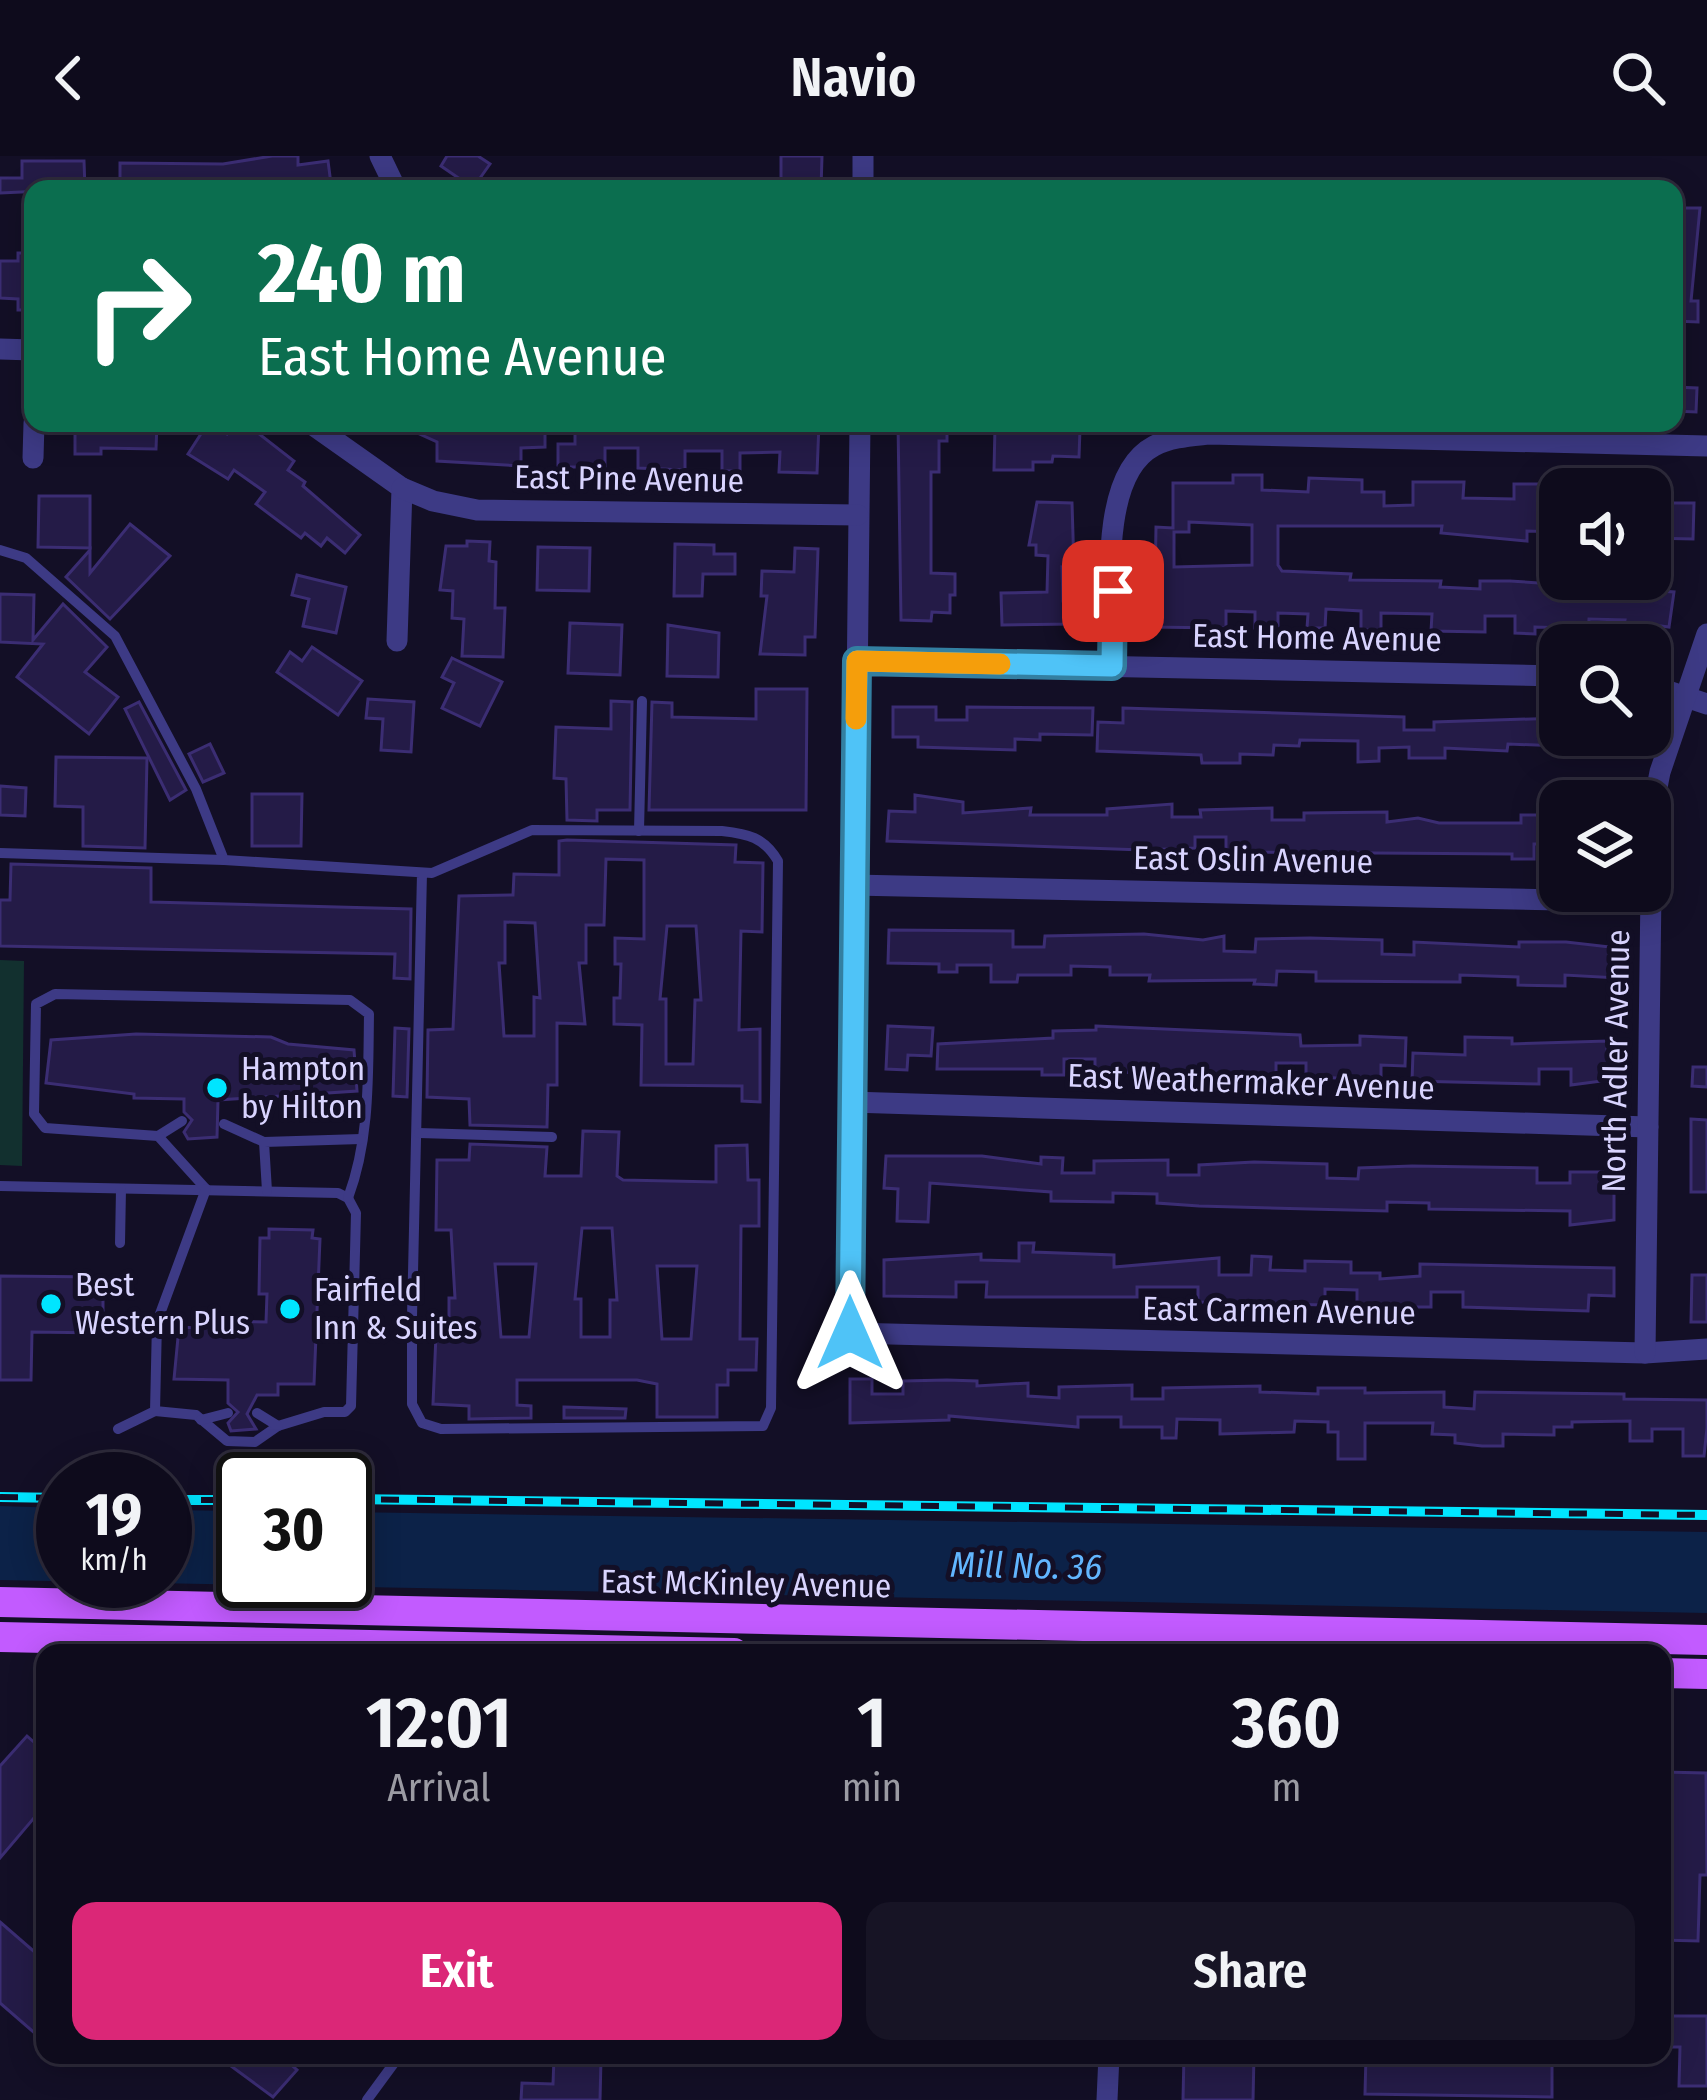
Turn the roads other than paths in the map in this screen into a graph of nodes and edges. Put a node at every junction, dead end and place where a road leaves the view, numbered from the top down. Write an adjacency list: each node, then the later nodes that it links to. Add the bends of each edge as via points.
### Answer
1 (34, 432): 7 (street)
2 (323, 432): 8 (street, East Pine Avenue)
3 (860, 432): 9 (street)
4 (1238, 432): 14 (street, via 1154,446 1125,476 1114,516)
5 (1501, 432): 6 (street)
6 (1707, 446)
7 (34, 458)
8 (402, 488): 9 (street, East Pine Avenue, via 477,510); 12 (street)
9 (858, 514): 13 (street)
10 (0, 550): 21 (lane, via 26,558 115,636)
11 (1707, 634): 16 (street, North Adler Avenue)
12 (397, 641)
13 (857, 661): 14 (street, East Home Avenue); 23 (street)
14 (1112, 666): 15 (street, East Home Avenue)
15 (1539, 676)
16 (1696, 700): 18 (street, North Adler Avenue)
17 (642, 701): 19 (lane)
18 (1665, 780)
19 (639, 831): 22 (lane, via 532,830); 30 (lane, via 752,835 778,860 771,1408 763,1426 422,1423 412,1405)
20 (0, 853): 21 (lane)
21 (224, 860): 22 (lane)
22 (422, 873): 30 (lane)
23 (853, 884): 24 (street, East Oslin Avenue); 26 (street)
24 (1539, 899)
25 (1651, 912): 29 (street, North Adler Avenue)
26 (851, 1102): 29 (street, East Weathermaker Avenue); 42 (street, East Carmen Avenue, via 850,1333)
27 (182, 1121): 31 (lane)
28 (224, 1124): 34 (lane)
29 (1648, 1127): 42 (street, North Adler Avenue)
30 (419, 1132): 32 (lane)
31 (158, 1136): 33 (lane, via 45,1128 34,1114 36,1004 55,994 350,1000 369,1014); 37 (lane)
32 (552, 1137)
33 (362, 1139): 34 (lane); 39 (lane)
34 (265, 1142): 38 (lane)
35 (0, 1186): 36 (lane)
36 (121, 1189): 37 (lane); 40 (lane)
37 (206, 1190): 38 (lane); 43 (lane, via 158,1322)
38 (267, 1191): 39 (lane)
39 (348, 1198): 47 (lane, via 356,1213 351,1406)
40 (120, 1243)
41 (1707, 1349): 42 (street, East Carmen Avenue)
42 (1645, 1353)
43 (155, 1411): 46 (lane); 48 (lane)
44 (228, 1413): 46 (lane)
45 (257, 1413): 47 (lane)
46 (201, 1420): 47 (lane, via 227,1441 255,1442)
47 (278, 1426)
48 (118, 1429)
49 (0, 1602): 50 (main road, East McKinley Avenue)
50 (507, 1616): 51 (main road, East McKinley Avenue); 55 (main road, via 414,1629 267,1627)
51 (1350, 1633): 53 (main road, East McKinley Avenue); 56 (main road)
52 (0, 1637): 54 (main road, East McKinley Avenue)
53 (1707, 1640)
54 (148, 1644)
55 (236, 1644)
56 (1271, 1644)
57 (1671, 1673): 58 (main road)
58 (1707, 1673)
59 (393, 2064): 61 (lane)
60 (1108, 2064): 62 (street)
61 (367, 2100)
62 (1107, 2100)

